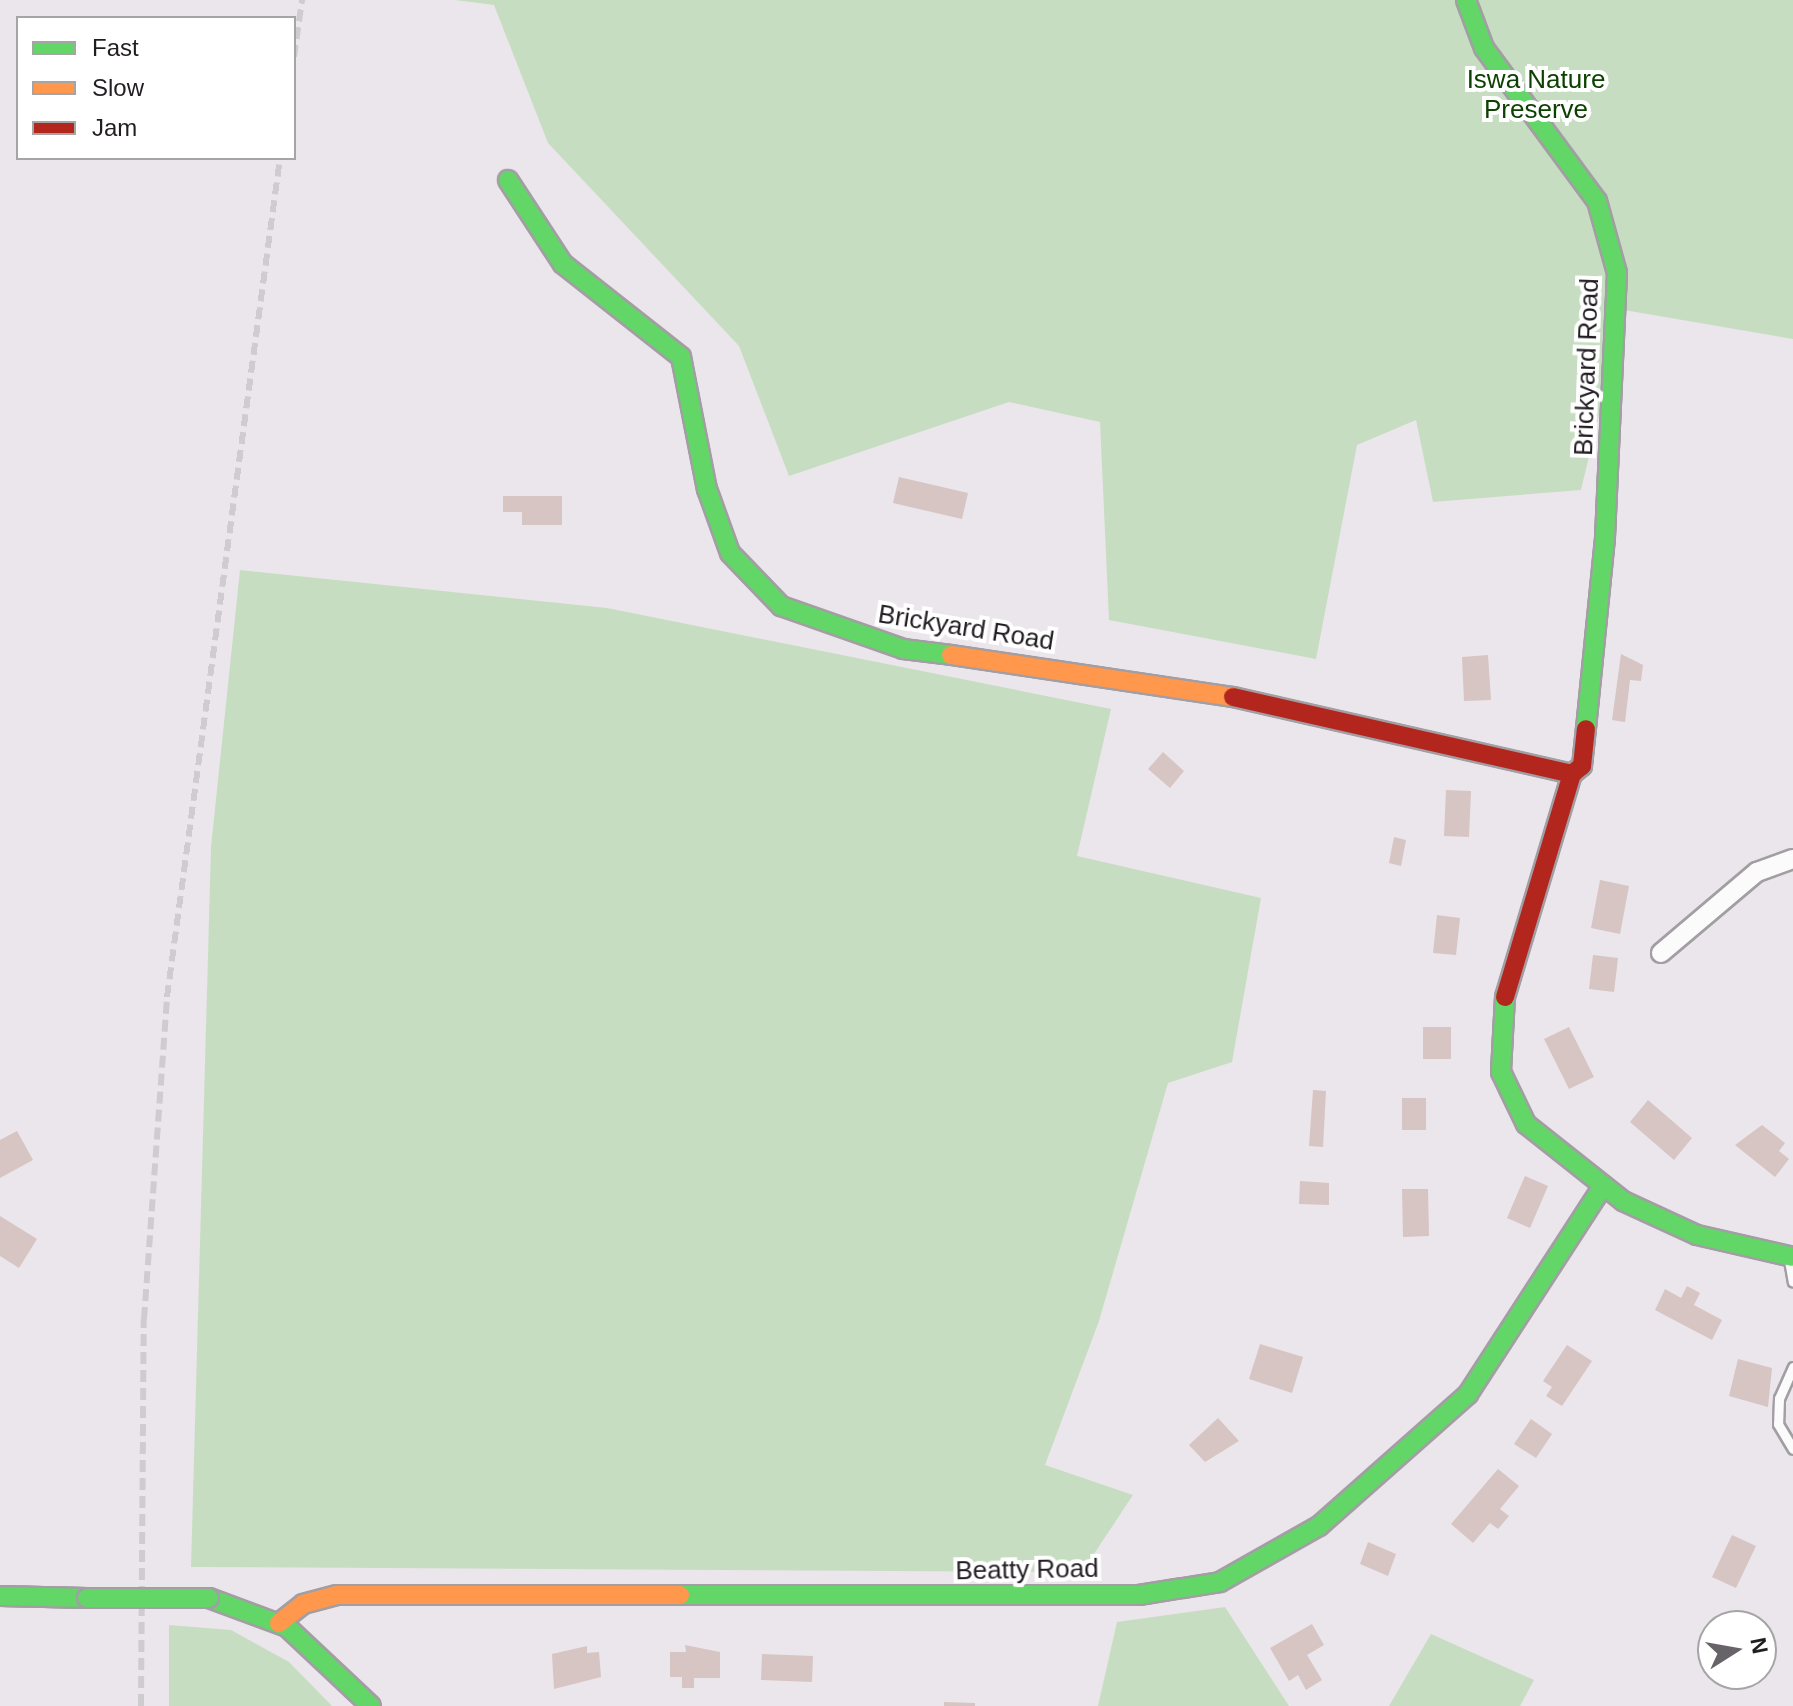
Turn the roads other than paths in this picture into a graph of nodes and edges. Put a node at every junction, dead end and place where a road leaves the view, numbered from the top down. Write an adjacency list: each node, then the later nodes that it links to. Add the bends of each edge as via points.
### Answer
1 (1466, 0): 3 (street, Brickyard Road, via 1484,48 1585,181 1614,248 1605,538 1582,766)
2 (508, 180): 3 (street, Brickyard Road, via 563,264 681,357 691,378 707,489 730,553 781,606 903,649 1186,686)
3 (1572, 774): 6 (street, Brickyard Road, via 1506,982 1498,1041 1514,1109)
4 (1793, 859): 5 (street, via 1757,872)
5 (1661, 953)
6 (1603, 1186): 7 (street, Brickyard Road, via 1697,1235); 12 (street, Beatty Road, via 1468,1394 1319,1526 1220,1582 1139,1595 337,1595 303,1604)
7 (1792, 1257): 8 (lane, via 1786,1275)
8 (1793, 1282)
9 (1793, 1367): 10 (lane, via 1779,1398 1778,1424)
10 (1793, 1449)
11 (0, 1596): 12 (street, bridge, via 209,1598)
12 (279, 1623): 13 (street)
13 (371, 1706)

